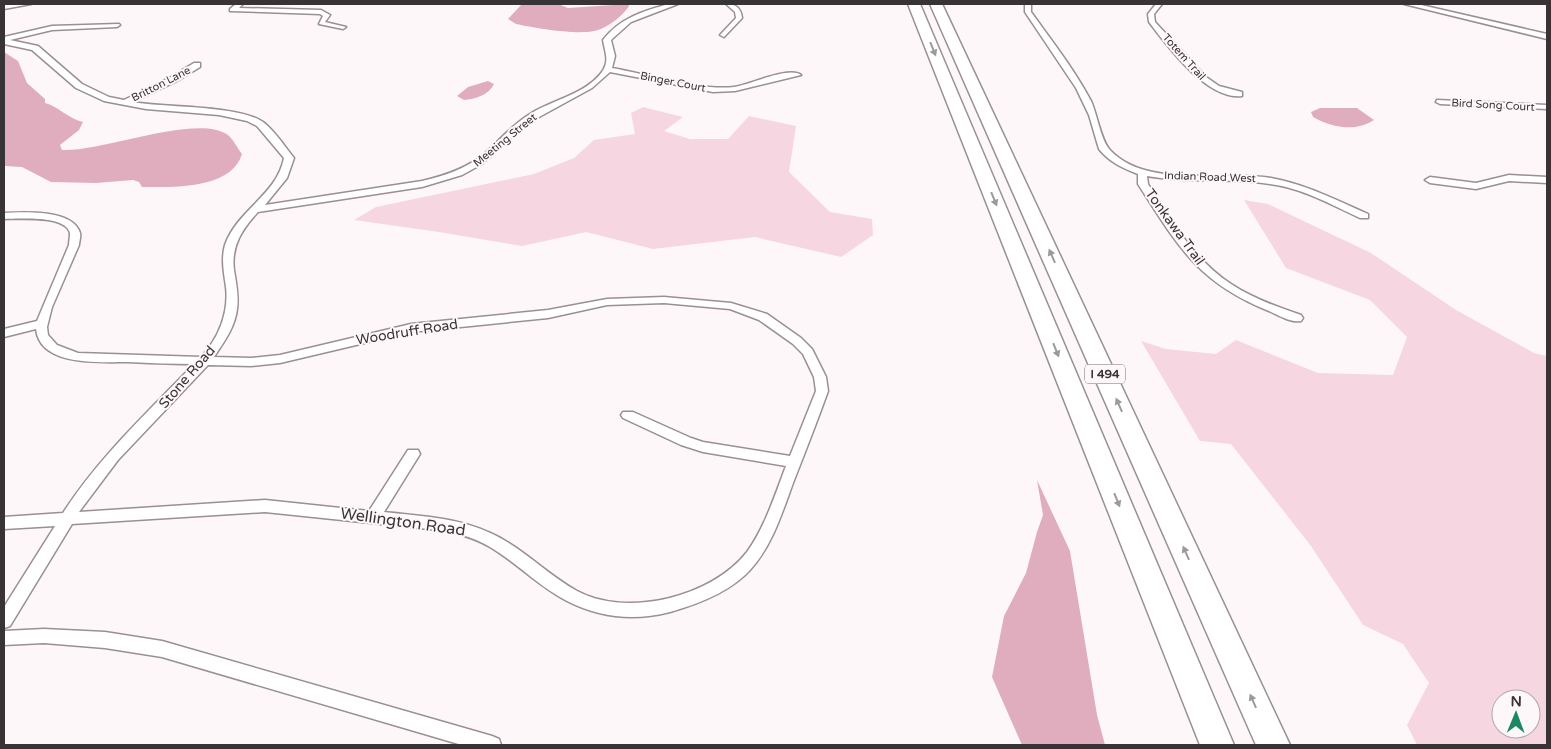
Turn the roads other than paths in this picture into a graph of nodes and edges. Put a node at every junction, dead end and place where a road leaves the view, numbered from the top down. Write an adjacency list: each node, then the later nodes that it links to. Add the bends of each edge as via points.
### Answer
1 (28, 4): 10 (street)
2 (240, 4): 12 (street, via 232,10 322,12 327,15 321,23)
3 (675, 4): 17 (street, via 634,17 614,31 607,41 612,60)
4 (729, 4): 13 (street, via 738,11 739,18)
5 (914, 4): 42 (highway, I 494, one-way to 42)
6 (936, 4): 43 (highway, I 494, one-way to 6)
7 (1028, 4): 23 (street, Indian Road West, via 1028,12 1087,100 1102,147 1117,160)
8 (1159, 4): 19 (street, Totem Trail, via 1151,14 1152,22 1203,79 1216,88)
9 (1408, 4): 14 (street)
10 (4, 7)
11 (117, 25): 15 (street, via 52,28)
12 (342, 27)
13 (724, 35)
14 (1547, 37)
15 (4, 41): 21 (street, Stone Road, via 35,48 79,86)
16 (197, 65): 21 (street, Britton Lane)
17 (607, 70): 18 (street, Binger Court, via 712,90 735,89); 26 (street, Meeting Street, via 584,91 532,116 482,160 451,176 411,186)
18 (797, 75)
19 (1239, 94)
20 (1440, 102): 22 (street, Bird Song Court)
21 (124, 103): 26 (street, Stone Road, via 235,115 260,124 286,152 289,166)
22 (1547, 107)
23 (1142, 172): 28 (street, Indian Road West, via 1178,177 1246,177 1275,181 1305,190); 29 (street, Tonkawa Trail, via 1143,184 1197,261 1226,286)
24 (1430, 180): 25 (street, via 1476,186 1509,178)
25 (1547, 180)
26 (254, 210): 32 (street, Stone Road, via 235,235 229,249 226,262 232,298 228,322)
27 (4, 216): 30 (street, via 58,219 75,229 74,245)
28 (1364, 216)
29 (1297, 318)
30 (41, 324): 31 (street); 32 (street, Woodruff Road, via 48,344 77,357)
31 (4, 333)
32 (203, 362): 35 (street, Woodruff Road, via 280,359 379,334 548,314 607,302 664,300 731,306 763,317 798,341 816,363 822,391); 37 (street, Stone Road, via 113,456)
33 (628, 415): 35 (street, via 703,447)
34 (413, 454): 36 (street)
35 (795, 462): 36 (street, Wellington Road, via 768,530 757,551 740,570 690,600 660,608 630,610 601,606 574,597 496,542 474,532 448,525)
36 (374, 516): 37 (street, Wellington Road, via 265,506)
37 (68, 519): 38 (street, Wellington Road); 39 (street, Stone Road)
38 (4, 523)
39 (4, 621)
40 (4, 638): 41 (street, via 44,636 105,640 162,649)
41 (492, 745)
42 (1217, 745)
43 (1273, 745)

